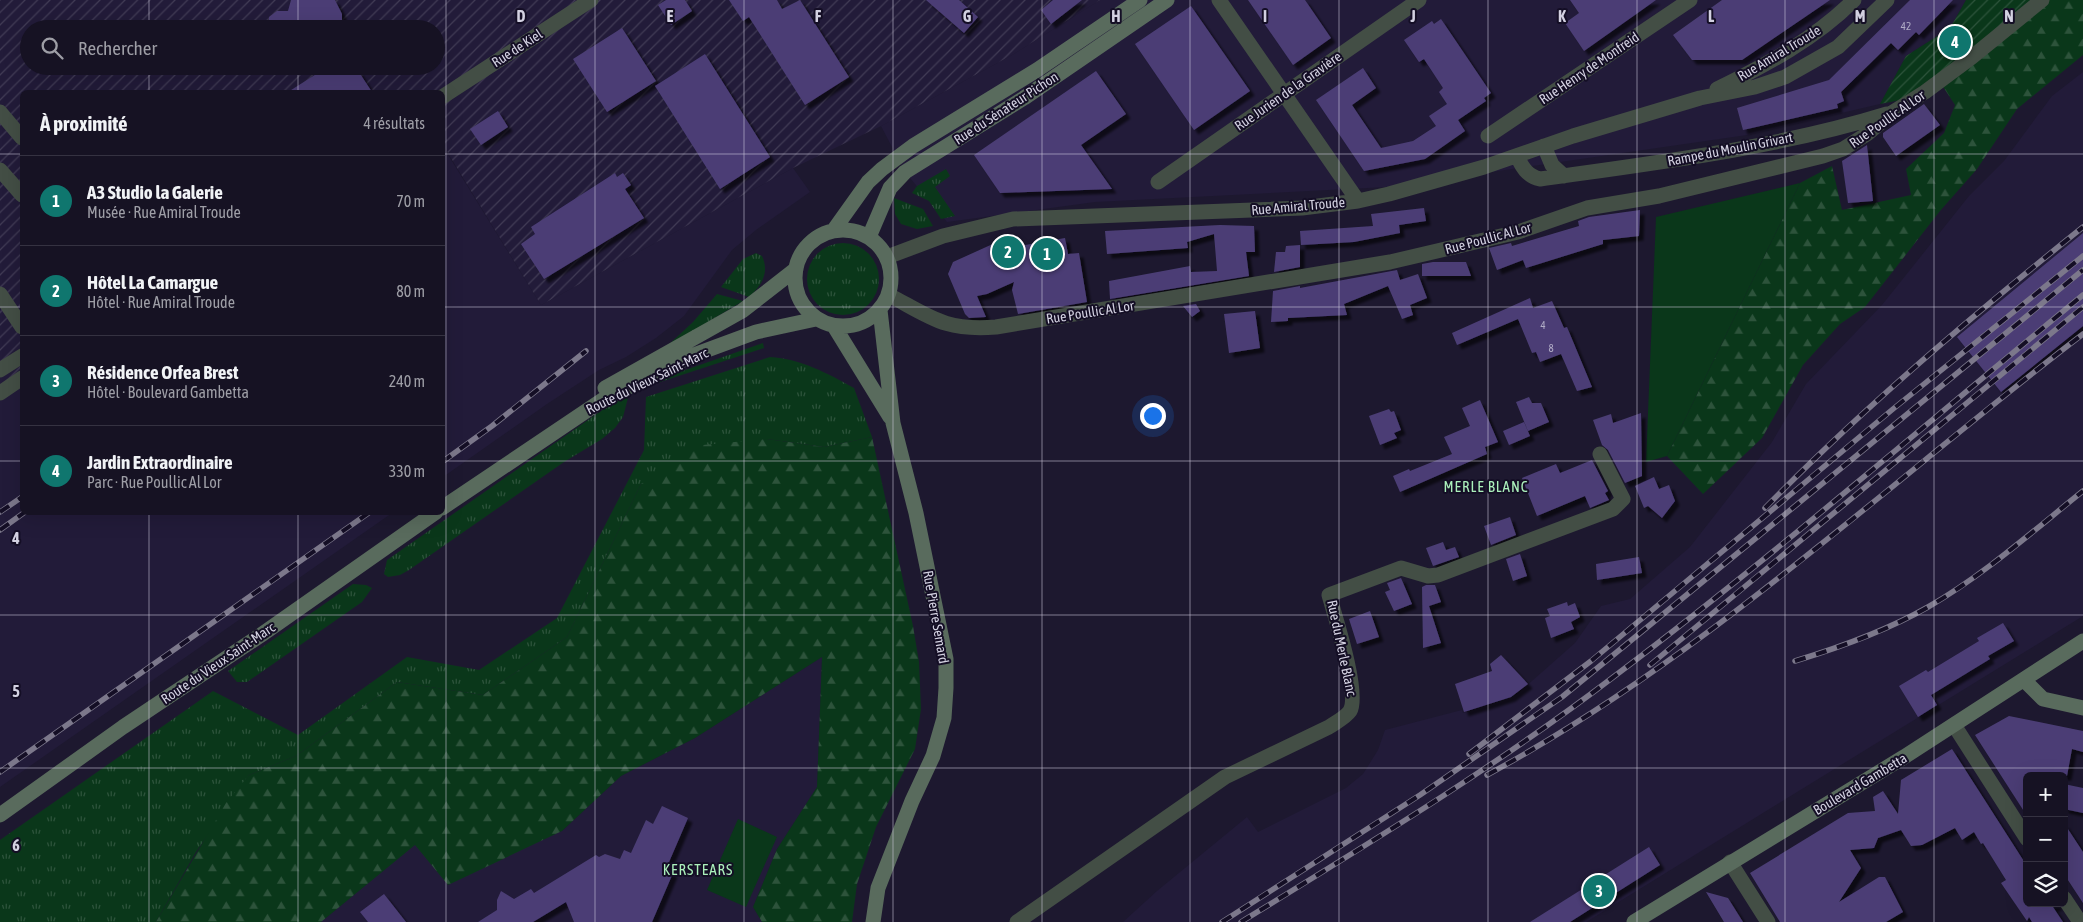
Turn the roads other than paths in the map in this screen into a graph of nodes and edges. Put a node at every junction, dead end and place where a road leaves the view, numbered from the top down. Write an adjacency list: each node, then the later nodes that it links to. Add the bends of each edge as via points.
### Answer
1 (591, 0): 11 (street, Rue de Kiel)
2 (1140, 0): 26 (main road, Rue du Sénateur Pichon, via 882,169 868,182)
3 (1167, 0): 27 (main road, Rue du Sénateur Pichon, via 1024,98 905,172 890,188)
4 (1218, 0): 10 (street)
5 (1419, 0): 10 (street, Rue Jurien de la Gravière)
6 (1854, 0): 12 (street, Rue Amiral Troude, via 1837,17 1777,58)
7 (1887, 0): 12 (street, Rue Amiral Troude, via 1838,47 1808,65 1755,87)
8 (2042, 0): 14 (street, Rue Poullic Al Lor, via 1925,92)
9 (1688, 1): 17 (street, Rue Henry de Monfreid)
10 (1283, 94): 23 (street, Rue Jurien de la Gravière); 25 (street)
11 (445, 95)
12 (1700, 98): 18 (street, Rue Amiral Troude)
13 (0, 112): 16 (street)
14 (1893, 112): 15 (street, Rampe du Moulin Grivart); 20 (street, Rue Poullic Al Lor, via 1867,134 1843,149)
15 (1831, 128): 20 (street, via 1832,146); 22 (street, Rampe du Moulin Grivart, via 1694,157)
16 (20, 136)
17 (1488, 136)
18 (1544, 146): 19 (street, Rue Amiral Troude); 22 (street, via 1552,165)
19 (1517, 156): 22 (street, Rampe du Moulin Grivart, via 1532,178); 25 (street, Rue Amiral Troude)
20 (1823, 156): 31 (street, Rue Poullic Al Lor, via 1659,196 1587,208 1518,232 1390,262 996,327 969,329 952,326)
21 (0, 170): 24 (street)
22 (1564, 176)
23 (1158, 182)
24 (20, 193)
25 (1358, 201): 28 (street, Rue Amiral Troude, via 1302,208 1013,219 943,236)
26 (833, 231): 27 (main road, via 852,231); 29 (main road, via 807,247)
27 (869, 237): 28 (main road)
28 (887, 257): 31 (main road, via 892,276)
29 (796, 269): 33 (main road, via 796,286 801,302); 42 (main road, Route du Vieux Saint-Marc, via 742,311 600,390)
30 (0, 294): 34 (street)
31 (889, 295): 32 (main road)
32 (880, 310): 35 (main road, via 857,325); 40 (main road, Rue Pierre Semard)
33 (816, 319): 35 (main road); 43 (main road, Route du Vieux Saint-Marc, via 756,332 692,356 604,399)
34 (20, 325)
35 (834, 326): 40 (main road, Rue Pierre Semard)
36 (20, 357): 37 (street)
37 (0, 370)
38 (20, 379): 39 (street)
39 (0, 393)
40 (893, 423): 55 (main road, Rue Pierre Semard, via 916,513 946,659 946,688 944,718 933,756 878,888)
41 (1600, 454): 56 (street, Rue du Merle Blanc, via 1623,499 1613,509 1438,575 1428,576 1402,568 1389,570 1329,595 1353,689 1354,700 1344,717 1225,777)
42 (445, 495)
43 (445, 506)
44 (416, 515): 50 (main road, Route du Vieux Saint-Marc)
45 (432, 515): 51 (main road, Route du Vieux Saint-Marc, via 261,635 122,727)
46 (2083, 641): 47 (main road, Boulevard Gambetta)
47 (2024, 680): 48 (main road, via 2043,699); 49 (main road, Boulevard Gambetta)
48 (2083, 708)
49 (1954, 725): 52 (street); 53 (main road, Boulevard Gambetta)
50 (0, 805)
51 (0, 815)
52 (2023, 833)
53 (1730, 862): 57 (main road, Boulevard Gambetta); 58 (street)
54 (2068, 904): 59 (street)
55 (873, 922)
56 (1017, 922)
57 (1634, 922)
58 (1768, 922)
59 (2080, 922)

